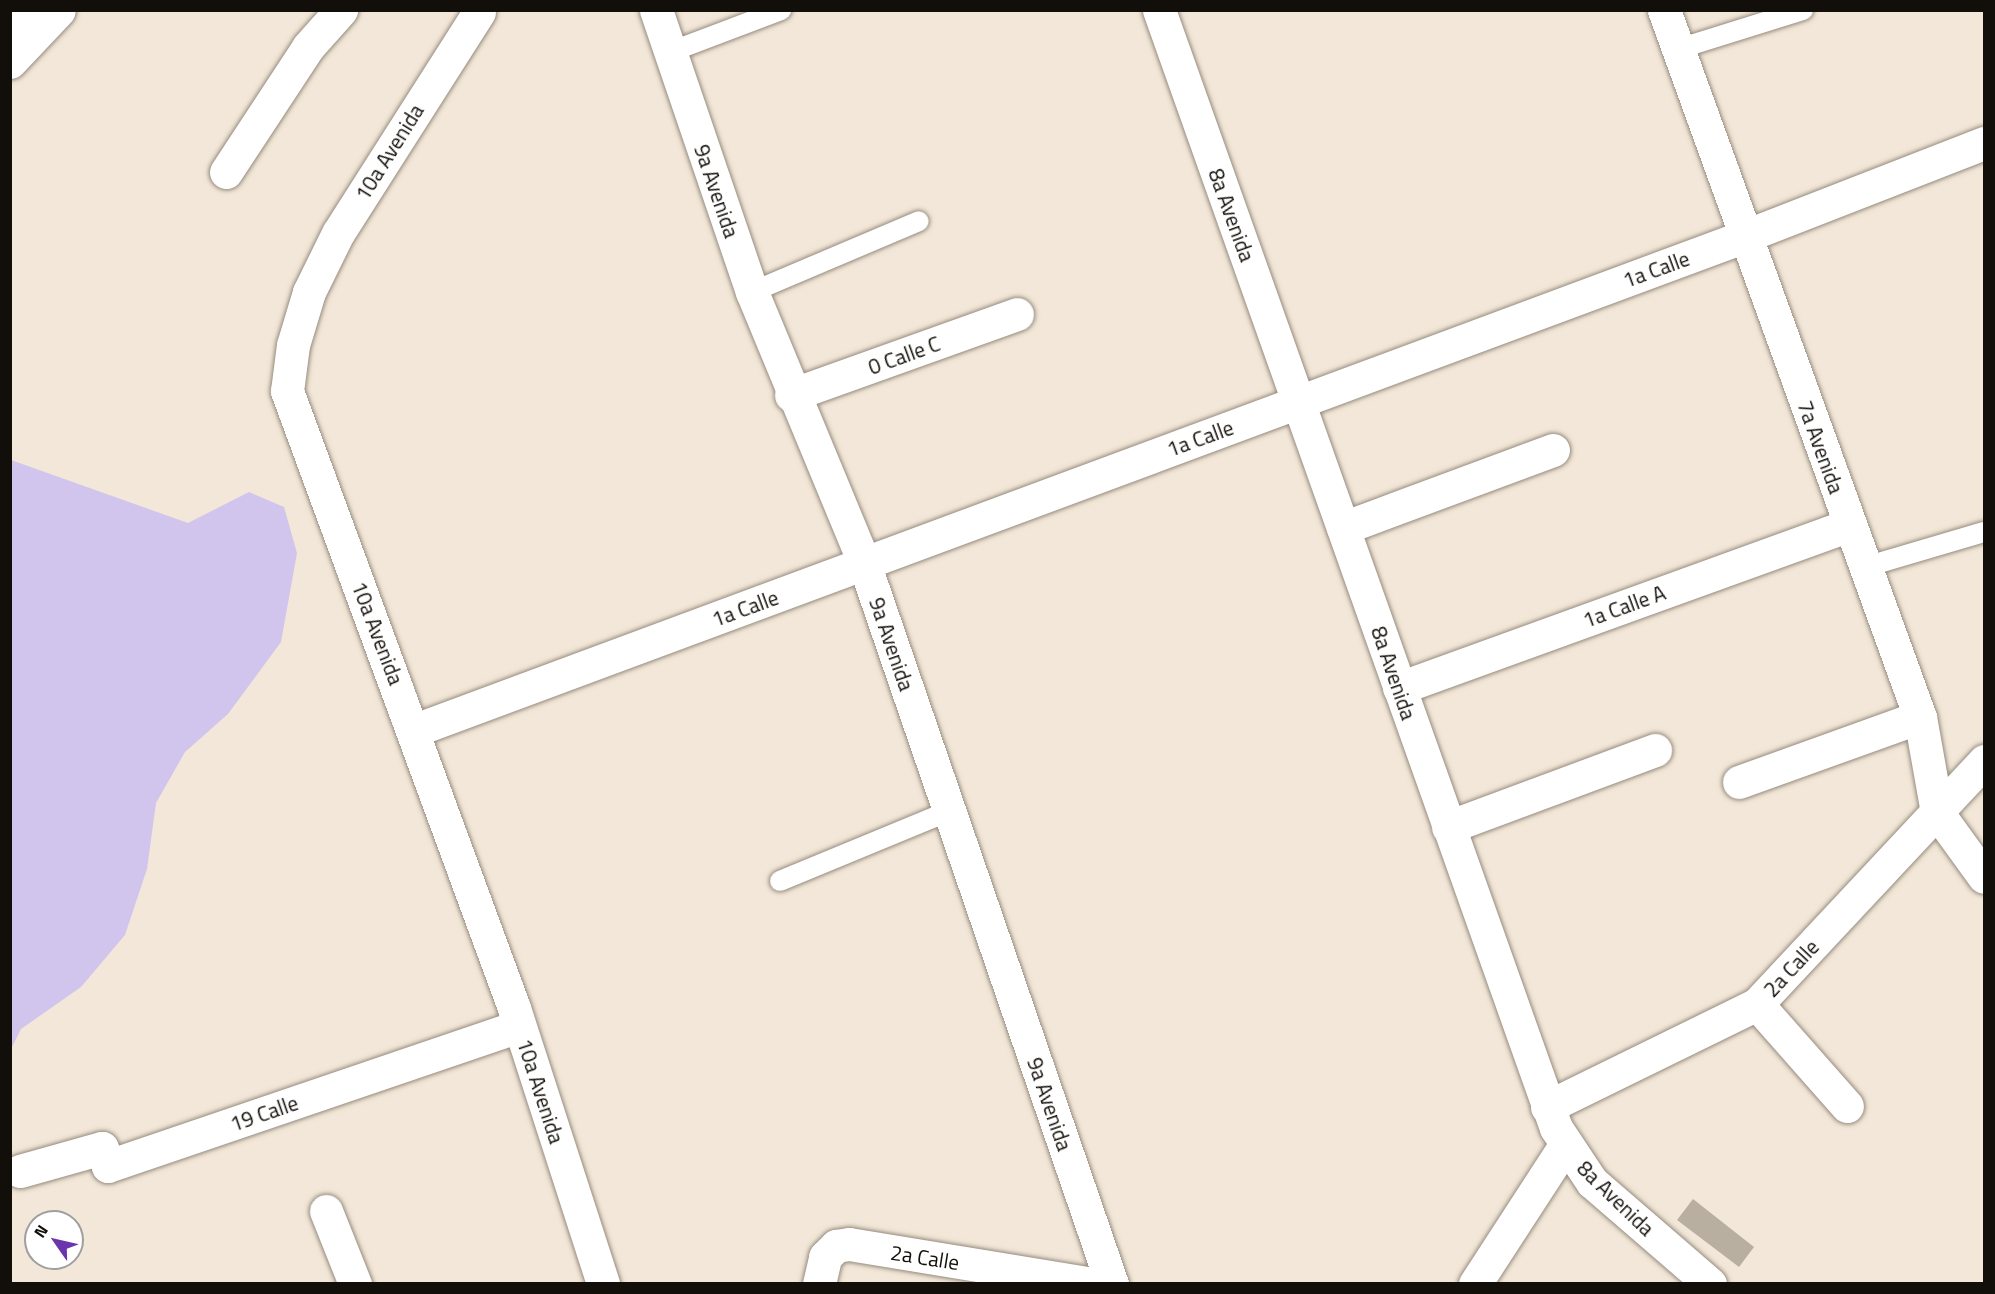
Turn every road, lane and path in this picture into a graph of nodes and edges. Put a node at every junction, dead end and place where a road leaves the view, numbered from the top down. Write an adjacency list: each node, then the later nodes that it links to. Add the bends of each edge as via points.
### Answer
1 (22, 10): 10 (street)
2 (59, 10): 13 (street)
3 (341, 10): 15 (street, via 308,47)
4 (656, 10): 12 (street, 9a Avenida)
5 (780, 10): 12 (lane)
6 (1159, 10): 21 (street, 8a Avenida)
7 (1664, 10): 11 (street, 7a Avenida)
8 (1803, 10): 11 (lane)
9 (479, 12): 30 (street, 10a Avenida, via 338,233 309,292 293,345 287,390)
10 (10, 34)
11 (1678, 49): 17 (street, 7a Avenida)
12 (670, 52): 18 (street, 9a Avenida)
13 (10, 63)
14 (1984, 143): 17 (street, 1a Calle)
15 (226, 172)
16 (919, 221): 18 (lane)
17 (1743, 237): 21 (street, 1a Calle); 23 (street, 7a Avenida)
18 (752, 292): 20 (street, 9a Avenida)
19 (1017, 314): 20 (street, 0 Calle C)
20 (791, 395): 26 (street, 9a Avenida)
21 (1299, 402): 24 (street, 8a Avenida); 26 (street, 1a Calle)
22 (1553, 450): 24 (street)
23 (1850, 525): 27 (street, 7a Avenida); 28 (street, 1a Calle A)
24 (1343, 528): 28 (street, 8a Avenida)
25 (1984, 532): 27 (lane)
26 (864, 563): 30 (street, 1a Calle); 34 (street, 9a Avenida)
27 (1865, 567): 29 (street, 7a Avenida)
28 (1399, 688): 36 (street, 8a Avenida)
29 (1920, 717): 33 (street); 35 (street, 7a Avenida)
30 (415, 730): 40 (street, 10a Avenida)
31 (1655, 750): 36 (street)
32 (1984, 761): 35 (street, 2a Calle)
33 (1739, 782)
34 (949, 811): 38 (lane); 52 (street, 9a Avenida)
35 (1937, 812): 37 (street, 7a Avenida); 39 (street, 2a Calle)
36 (1449, 827): 42 (street, 8a Avenida)
37 (1984, 878)
38 (780, 881)
39 (1757, 1004): 41 (street); 42 (street, 2a Calle)
40 (519, 1026): 44 (street, 19 Calle, via 108,1166 102,1148); 49 (street, 10a Avenida)
41 (1847, 1106)
42 (1547, 1107): 43 (street, 8a Avenida)
43 (1566, 1144): 53 (street); 54 (street, 8a Avenida, via 1592,1182)
44 (20, 1171)
45 (326, 1211): 48 (street)
46 (928, 1270): 47 (street, 2a Calle); 50 (street, 2a Calle, via 842,1245 825,1257)
47 (998, 1276): 51 (street, 2a Calle)
48 (355, 1284)
49 (603, 1284)
50 (819, 1284)
51 (1092, 1284)
52 (1112, 1284)
53 (1475, 1284)
54 (1710, 1284)

